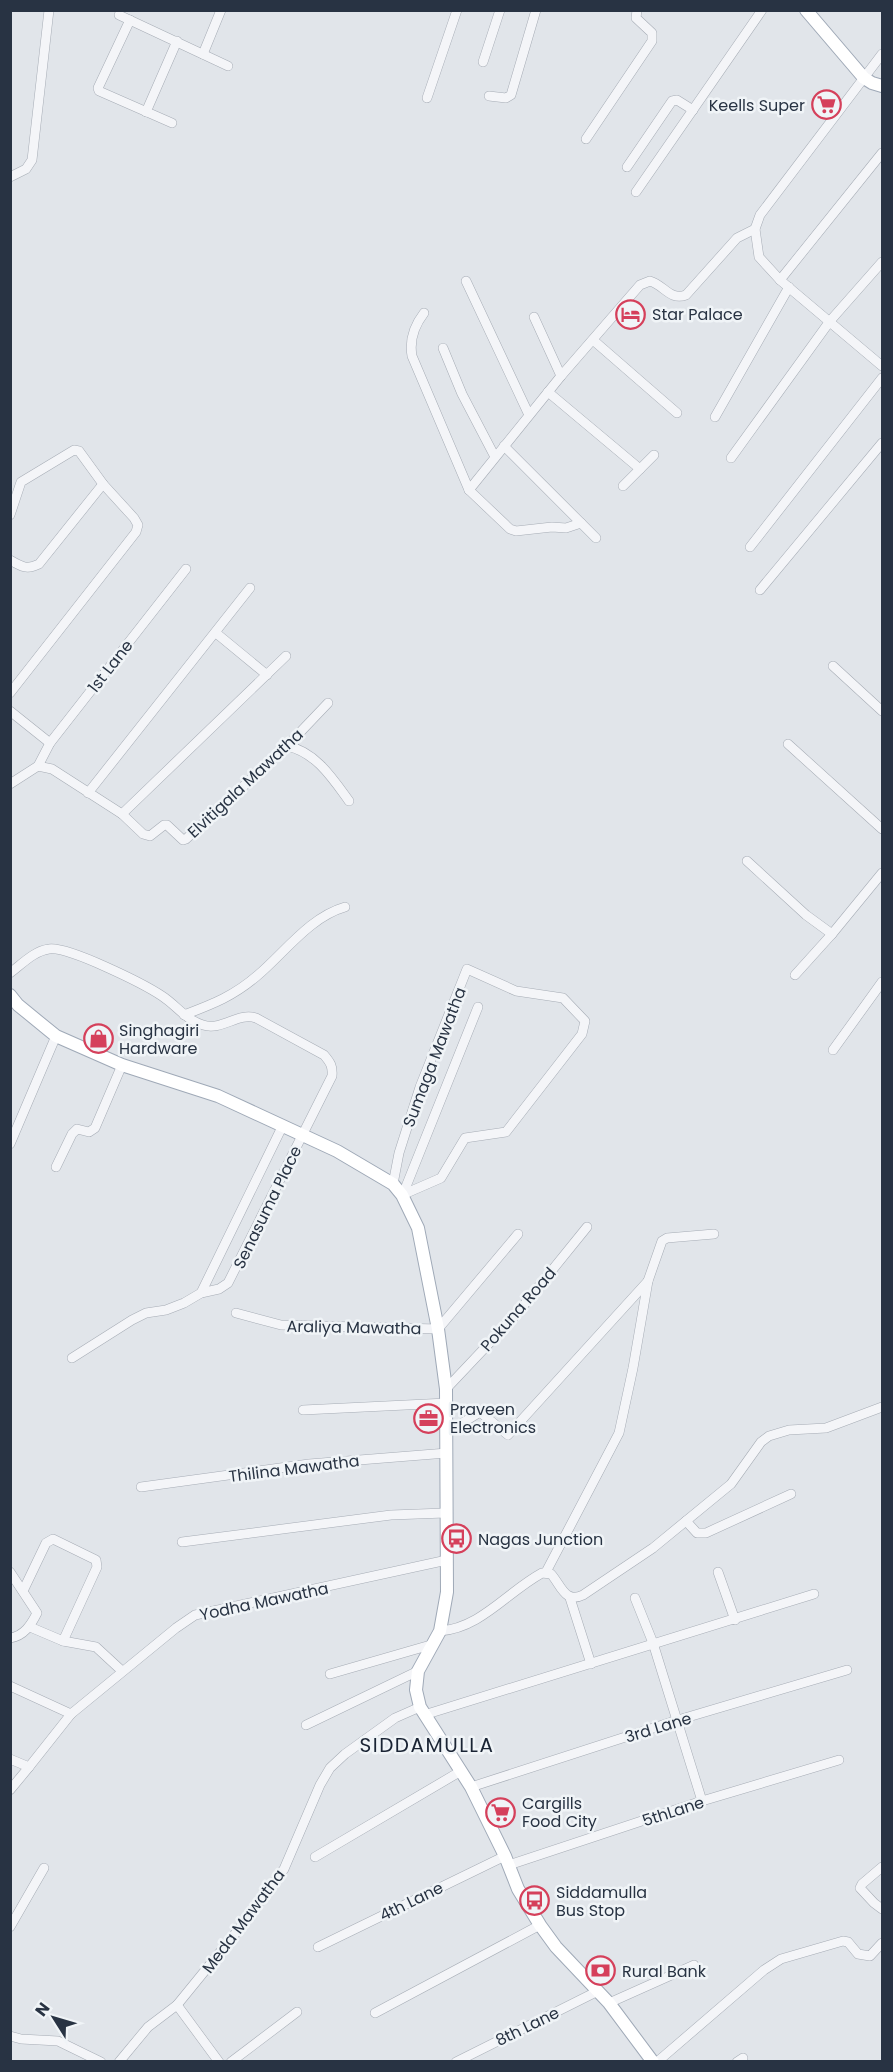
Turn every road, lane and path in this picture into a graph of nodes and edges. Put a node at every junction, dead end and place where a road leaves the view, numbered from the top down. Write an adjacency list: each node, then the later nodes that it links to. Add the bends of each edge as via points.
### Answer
1 (49, 10): 26 (street, via 32,160 26,169)
2 (221, 10): 12 (street)
3 (457, 10): 19 (street)
4 (500, 10): 14 (street)
5 (536, 10): 18 (street, via 511,95 506,99)
6 (637, 10): 23 (street, via 636,18 652,33 652,41)
7 (762, 10): 20 (street)
8 (806, 10): 16 (main road)
9 (119, 15): 10 (street)
10 (130, 20): 11 (street); 21 (street, via 98,88)
11 (177, 41): 12 (street); 21 (street)
12 (203, 54): 15 (street)
13 (882, 54): 16 (street)
14 (483, 62)
15 (228, 66)
16 (864, 78): 17 (main road); 28 (street, via 760,215)
17 (882, 86)
18 (489, 96)
19 (427, 98)
20 (693, 110): 25 (street, via 672,101); 27 (street)
21 (146, 112): 22 (street)
22 (172, 123)
23 (586, 139)
24 (882, 153): 30 (street)
25 (627, 167)
26 (10, 177)
27 (636, 192)
28 (755, 229): 30 (street, via 759,256); 36 (street, via 737,238 686,295 673,297 650,280 640,285)
29 (882, 262): 35 (street)
30 (780, 280): 32 (street)
31 (466, 281): 43 (street)
32 (789, 287): 35 (street); 44 (street)
33 (424, 313): 53 (street, via 412,333 412,356)
34 (534, 317): 39 (street)
35 (830, 321): 38 (street); 49 (street)
36 (593, 340): 39 (street); 42 (street)
37 (443, 348): 48 (street)
38 (882, 364)
39 (561, 376): 41 (street)
40 (882, 378): 57 (street)
41 (548, 392): 43 (street); 50 (street)
42 (677, 413)
43 (529, 415): 46 (street)
44 (715, 417)
45 (882, 443): 61 (street)
46 (504, 446): 48 (street); 55 (street)
47 (654, 455): 50 (street)
48 (495, 457): 53 (street)
49 (731, 458)
50 (640, 469): 52 (street)
51 (103, 484): 54 (street, via 79,451 68,452 21,482); 58 (street, via 39,564 22,568); 66 (street, via 134,518 136,532)
52 (623, 486)
53 (469, 490): 55 (street, via 516,531 566,528)
54 (10, 515)
55 (581, 523): 56 (street)
56 (596, 538)
57 (750, 547)
58 (10, 560)
59 (186, 569): 70 (street, 1st Lane)
60 (250, 588): 62 (street)
61 (760, 590)
62 (216, 633): 65 (street); 75 (street)
63 (286, 656): 65 (street)
64 (833, 666): 69 (street)
65 (267, 675): 77 (street)
66 (10, 693)
67 (328, 703): 72 (street, Elvitigala Mawatha)
68 (10, 711): 70 (street)
69 (882, 711)
70 (50, 743): 73 (street, 1st Lane)
71 (788, 744): 78 (street)
72 (287, 746): 76 (street, via 318,762); 77 (street, Elvitigala Mawatha, via 186,839 180,839 167,825 146,836)
73 (38, 766): 74 (street); 75 (street, Elvitigala Mawatha, via 52,769)
74 (10, 784)
75 (88, 794): 77 (street, Elvitigala Mawatha)
76 (349, 801)
77 (122, 814)
78 (882, 829)
79 (747, 861): 82 (street)
80 (882, 873): 82 (street)
81 (345, 907): 88 (street, via 332,910 224,1000)
82 (832, 934): 84 (street)
83 (10, 973): 88 (street, via 37,952 58,948 141,984)
84 (795, 975)
85 (882, 982): 90 (street)
86 (10, 995): 89 (main road)
87 (478, 1007): 98 (street)
88 (184, 1015): 94 (street, Senasuma Place, via 205,1026 251,1016 324,1055 331,1063 332,1076)
89 (56, 1036): 91 (main road); 93 (street)
90 (833, 1050)
91 (122, 1065): 92 (main road, via 218,1096); 96 (street, via 94,1128 89,1132 77,1129 72,1134)
92 (283, 1125): 94 (main road); 103 (street)
93 (14, 1126): 95 (street)
94 (302, 1134): 97 (main road); 103 (street, Senasuma Place, via 233,1276 219,1289)
95 (10, 1144)
96 (56, 1167)
97 (393, 1184): 98 (main road); 98 (street, Sumaga Mawatha, via 420,1087 467,969 516,990 563,998 585,1021 582,1034 506,1132 465,1138 441,1178)
98 (403, 1194): 105 (main road, via 418,1228)
99 (587, 1227): 107 (street, Pokuna Road, via 515,1316)
100 (518, 1234): 105 (street)
101 (714, 1234): 102 (street, via 662,1241)
102 (648, 1281): 111 (street, via 508,1435 480,1412); 120 (street, via 619,1433)
103 (201, 1293): 106 (street, Senasuma Place, via 184,1303 132,1320)
104 (236, 1312): 105 (street, Araliya Mawatha, via 281,1325)
105 (438, 1329): 107 (main road)
106 (72, 1358)
107 (446, 1389): 108 (main road)
108 (447, 1403): 110 (street); 111 (main road)
109 (882, 1407): 116 (street, via 825,1428 789,1430 769,1437 761,1442 731,1484)
110 (303, 1410)
111 (446, 1433): 112 (main road)
112 (447, 1453): 113 (street, Thilina Mawatha, via 309,1464); 115 (main road)
113 (141, 1487)
114 (791, 1494): 116 (street, via 706,1533 697,1533)
115 (445, 1513): 117 (street, via 391,1515); 118 (main road)
116 (686, 1521): 124 (street, via 588,1592)
117 (182, 1542)
118 (447, 1560): 128 (main road, via 447,1592); 135 (street, Yodha Mawatha, via 195,1615)
119 (10, 1572): 122 (street)
120 (546, 1572): 124 (street); 128 (street, via 473,1622)
121 (718, 1572): 126 (street)
122 (23, 1591): 127 (street, via 36,1614); 130 (street, via 46,1543 53,1539 96,1560 97,1567)
123 (814, 1594): 126 (street, Meda Mawatha)
124 (570, 1598): 133 (street)
125 (635, 1598): 131 (street)
126 (735, 1620): 131 (street, Meda Mawatha)
127 (30, 1627): 129 (street); 130 (street)
128 (440, 1631): 132 (main road)
129 (10, 1638)
130 (63, 1641): 135 (street, via 96,1647)
131 (653, 1643): 133 (street, Meda Mawatha); 141 (street)
132 (434, 1644): 136 (main road); 137 (street)
133 (591, 1664): 139 (street, Meda Mawatha)
134 (847, 1670): 141 (street, 3rd Lane)
135 (122, 1671): 140 (street, Yodha Mawatha)
136 (418, 1671): 139 (main road, via 416,1690); 142 (street)
137 (330, 1674)
138 (10, 1686): 140 (street)
139 (422, 1711): 146 (main road); 162 (street, Meda Mawatha, via 395,1718 330,1768 284,1869)
140 (71, 1714): 145 (street, Yodha Mawatha)
141 (678, 1720): 147 (street, 3rd Lane); 149 (street)
142 (306, 1725)
143 (10, 1759): 145 (street)
144 (839, 1760): 149 (street, 5thLane)
145 (29, 1767): 148 (street, Yodha Mawatha)
146 (460, 1771): 147 (main road); 150 (street)
147 (471, 1786): 151 (main road)
148 (10, 1790)
149 (702, 1801): 151 (street, 5thLane)
150 (315, 1857)
151 (507, 1861): 155 (main road, via 518,1889); 158 (street, 4th Lane)
152 (882, 1867): 154 (street, via 860,1888)
153 (44, 1868): 156 (street)
154 (882, 1909)
155 (540, 1925): 160 (main road, via 555,1947); 164 (street)
156 (10, 1927)
157 (882, 1943): 166 (street, via 870,1956 858,1954 843,1941 781,1959)
158 (318, 1947)
159 (694, 1965): 161 (street)
160 (598, 1991): 161 (main road); 171 (street, 8th Lane)
161 (609, 2003): 166 (main road)
162 (177, 2005): 168 (street, Meda Mawatha, via 148,2027); 169 (street)
163 (297, 2012): 170 (street)
164 (375, 2013)
165 (10, 2036): 167 (street, via 58,2040)
166 (650, 2060)
167 (101, 2061)
168 (120, 2061)
169 (219, 2061)
170 (231, 2061)
171 (456, 2061)

